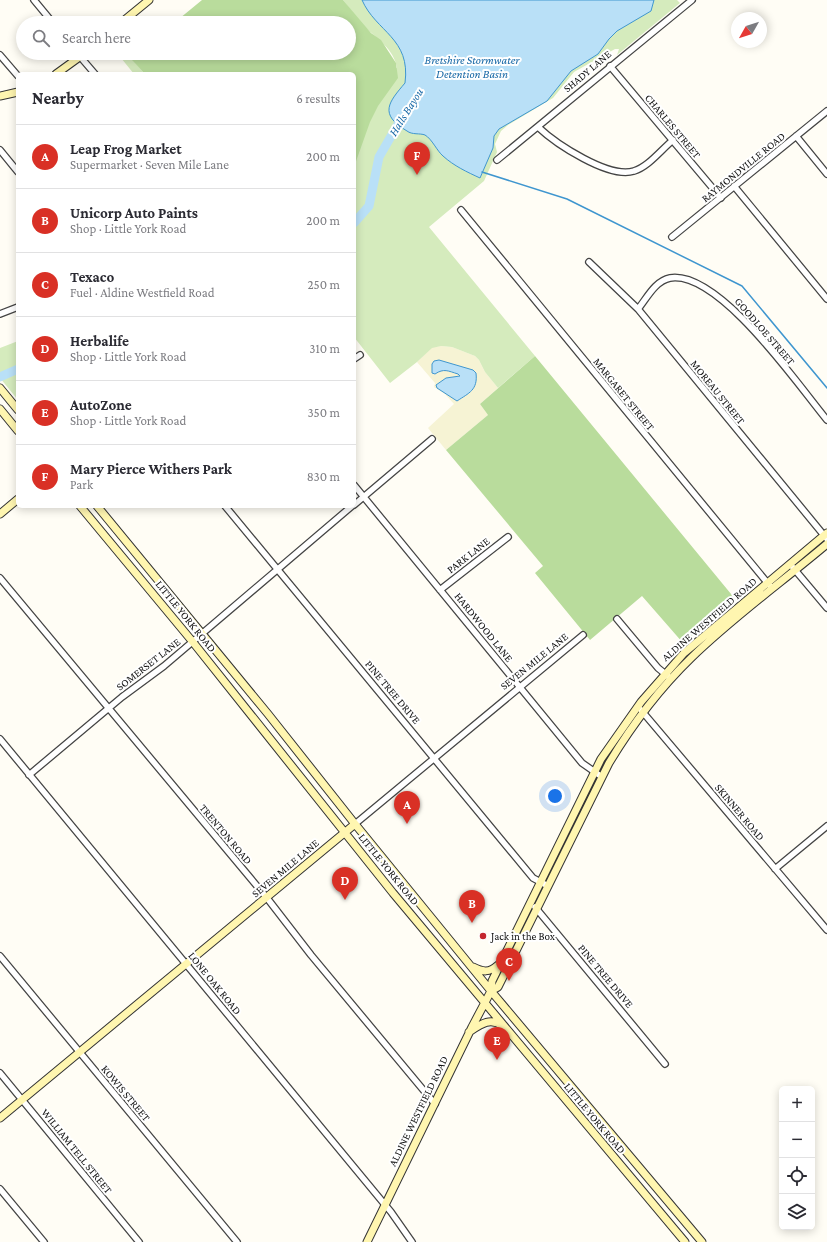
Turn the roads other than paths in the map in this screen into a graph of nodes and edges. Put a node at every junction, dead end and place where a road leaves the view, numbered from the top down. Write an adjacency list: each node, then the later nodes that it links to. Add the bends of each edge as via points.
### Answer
1 (34, 0): 4 (street)
2 (146, 1): 5 (main road)
3 (690, 1): 9 (street, SHADY LANE)
4 (47, 16)
5 (129, 16)
6 (0, 55): 12 (street)
7 (74, 60): 10 (main road)
8 (85, 60): 11 (street)
9 (610, 66): 16 (street, SHADY LANE); 18 (street, CHARLES STREET)
10 (58, 72)
11 (94, 72)
12 (16, 74)
13 (16, 92): 14 (main road)
14 (0, 96)
15 (827, 111): 17 (street, RAYMONDVILLE ROAD)
16 (538, 126): 18 (street, via 561,146 619,172 638,169); 20 (street, SHADY LANE)
17 (796, 136): 22 (street); 23 (street, RAYMONDVILLE ROAD)
18 (672, 140): 24 (street, CHARLES STREET)
19 (0, 150): 21 (street)
20 (497, 160)
21 (16, 170)
22 (827, 174)
23 (734, 186): 24 (street, RAYMONDVILLE ROAD); 28 (street)
24 (721, 198): 26 (street, RAYMONDVILLE ROAD)
25 (461, 210): 56 (street, MARGARET STREET)
26 (672, 238)
27 (589, 262): 30 (street, MOREAU STREET)
28 (827, 299)
29 (16, 308): 31 (street)
30 (638, 309): 37 (street, GOODLOE STREET, via 655,286 669,278 684,279 709,290 748,322); 49 (street, MOREAU STREET)
31 (0, 314)
32 (360, 355): 33 (street)
33 (356, 358)
34 (0, 388): 35 (main road)
35 (16, 408)
36 (0, 409): 38 (main road)
37 (827, 420)
38 (16, 429)
39 (432, 438): 41 (street, SOMERSET LANE)
40 (356, 487): 41 (street, HARDWOOD LANE)
41 (364, 497): 43 (street, SOMERSET LANE); 58 (street, HARDWOOD LANE)
42 (16, 501): 48 (main road)
43 (356, 503)
44 (82, 508): 65 (main road, LITTLE YORK ROAD)
45 (99, 508): 62 (main road, LITTLE YORK ROAD)
46 (227, 508): 53 (street, PINE TREE DRIVE)
47 (349, 508): 53 (street, SOMERSET LANE)
48 (0, 514)
49 (826, 536): 52 (main road, ALDINE WESTFIELD ROAD)
50 (508, 537): 58 (street, PARK LANE)
51 (827, 544): 54 (main road, ALDINE WESTFIELD ROAD)
52 (790, 564): 54 (street); 56 (main road, ALDINE WESTFIELD ROAD)
53 (277, 568): 62 (street, SOMERSET LANE); 75 (street, PINE TREE DRIVE)
54 (795, 571): 57 (main road, ALDINE WESTFIELD ROAD); 59 (street)
55 (0, 578): 72 (street, TRENTON ROAD)
56 (767, 583): 57 (street, MARGARET STREET); 61 (main road, ALDINE WESTFIELD ROAD)
57 (773, 589): 63 (main road, ALDINE WESTFIELD ROAD)
58 (440, 590): 68 (street, HARDWOOD LANE)
59 (827, 608)
60 (617, 619): 66 (street)
61 (713, 627): 63 (main road); 66 (main road, ALDINE WESTFIELD ROAD)
62 (202, 633): 65 (street, SOMERSET LANE); 79 (main road, LITTLE YORK ROAD)
63 (719, 634): 67 (main road, ALDINE WESTFIELD ROAD)
64 (583, 635): 68 (street, SEVEN MILE LANE)
65 (192, 641): 72 (street, SOMERSET LANE, via 161,669); 81 (main road, LITTLE YORK ROAD)
66 (664, 674): 67 (street); 69 (main road, ALDINE WESTFIELD ROAD)
67 (672, 679): 70 (main road, ALDINE WESTFIELD ROAD)
68 (520, 686): 75 (street, SEVEN MILE LANE); 76 (street, HARDWOOD LANE, via 582,763)
69 (653, 687): 70 (main road); 71 (main road, ALDINE WESTFIELD ROAD)
70 (660, 693): 73 (main road, ALDINE WESTFIELD ROAD)
71 (638, 706): 73 (street, SKINNER ROAD); 76 (main road, ALDINE WESTFIELD ROAD, via 619,731)
72 (108, 708): 77 (street, SOMERSET LANE); 85 (street, TRENTON ROAD)
73 (643, 713): 78 (main road, ALDINE WESTFIELD ROAD, via 625,736); 82 (street, SKINNER ROAD)
74 (0, 739): 77 (street, LONE OAK ROAD)
75 (434, 758): 79 (street, SEVEN MILE LANE); 83 (street, PINE TREE DRIVE, via 533,878)
76 (594, 773): 78 (street, HARDWOOD LANE); 83 (main road, ALDINE WESTFIELD ROAD)
77 (29, 776): 91 (street, LONE OAK ROAD)
78 (602, 777): 84 (main road, ALDINE WESTFIELD ROAD)
79 (355, 824): 81 (main road, SEVEN MILE LANE); 92 (main road, LITTLE YORK ROAD)
80 (827, 826): 82 (street)
81 (345, 832): 85 (main road, SEVEN MILE LANE); 94 (main road, LITTLE YORK ROAD)
82 (775, 869): 88 (street, SKINNER ROAD)
83 (540, 882): 84 (street, PINE TREE DRIVE); 86 (main road, ALDINE WESTFIELD ROAD)
84 (548, 886): 87 (main road, ALDINE WESTFIELD ROAD)
85 (267, 898): 91 (main road, SEVEN MILE LANE); 101 (street, TRENTON ROAD, via 310,955)
86 (529, 904): 87 (street, PINE TREE DRIVE); 90 (main road, ALDINE WESTFIELD ROAD)
87 (537, 908): 93 (main road, ALDINE WESTFIELD ROAD, via 498,987); 98 (street, PINE TREE DRIVE)
88 (827, 930)
89 (0, 956): 97 (street, KOWIS STREET)
90 (501, 962): 92 (main road, via 487,972); 93 (main road, ALDINE WESTFIELD ROAD, via 492,981)
91 (186, 964): 97 (main road, SEVEN MILE LANE); 105 (street, LONE OAK ROAD)
92 (472, 966): 93 (main road, LITTLE YORK ROAD)
93 (491, 991): 94 (main road, ALDINE WESTFIELD ROAD); 104 (main road, LITTLE YORK ROAD)
94 (485, 1002): 95 (main road, LITTLE YORK ROAD); 96 (main road, ALDINE WESTFIELD ROAD)
95 (508, 1030): 96 (main road, via 497,1022 490,1021); 106 (main road, LITTLE YORK ROAD)
96 (469, 1032): 101 (main road, ALDINE WESTFIELD ROAD)
97 (80, 1052): 100 (main road, SEVEN MILE LANE); 109 (street, KOWIS STREET)
98 (665, 1064)
99 (0, 1073): 100 (street, WILLIAM TELL STREET)
100 (22, 1100): 102 (main road, SEVEN MILE LANE); 108 (street, WILLIAM TELL STREET)
101 (435, 1104): 105 (main road, ALDINE WESTFIELD ROAD)
102 (0, 1118)
103 (0, 1189): 107 (street)
104 (664, 1197): 106 (main road); 113 (main road, LITTLE YORK ROAD)
105 (385, 1205): 110 (main road, ALDINE WESTFIELD ROAD); 111 (street, LONE OAK ROAD)
106 (654, 1206): 112 (main road, LITTLE YORK ROAD)
107 (44, 1242)
108 (139, 1242)
109 (237, 1242)
110 (367, 1242)
111 (412, 1242)
112 (685, 1242)
113 (702, 1242)

